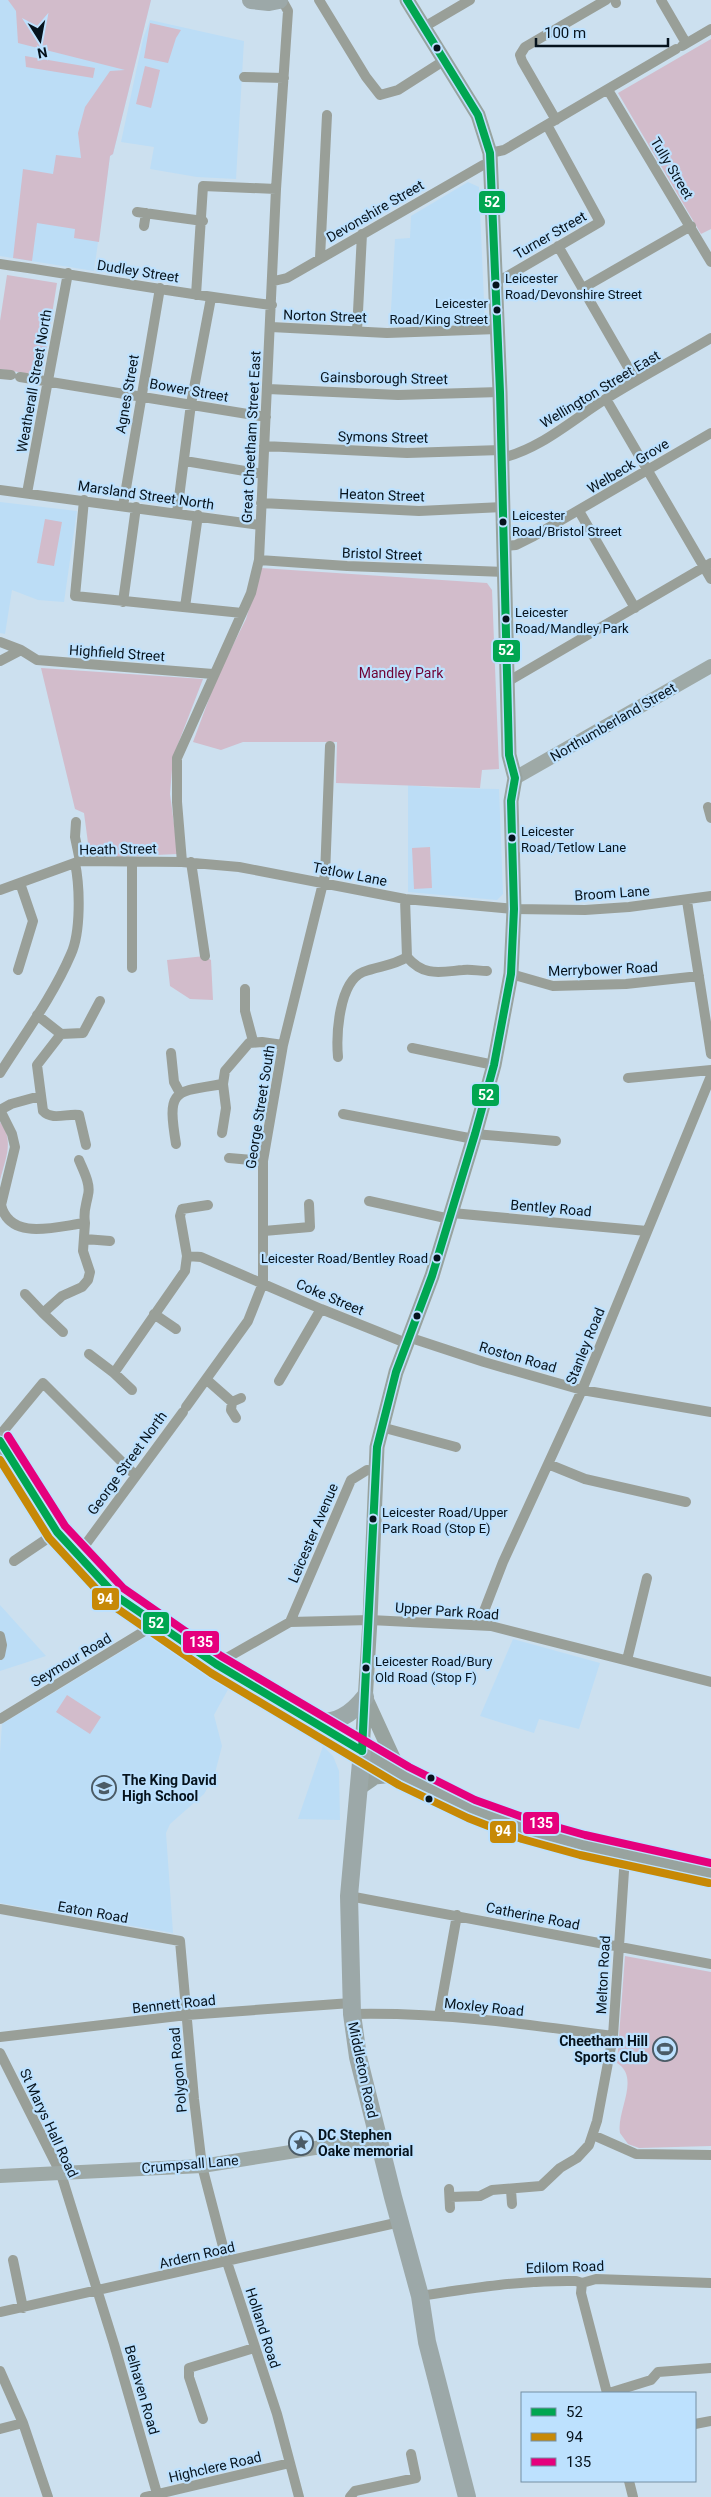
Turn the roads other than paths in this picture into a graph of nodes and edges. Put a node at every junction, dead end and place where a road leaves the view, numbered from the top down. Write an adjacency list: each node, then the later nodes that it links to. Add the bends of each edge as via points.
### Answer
1 (251, 0): 2 (highway)
2 (280, 0): 14 (street, Great Cheetham Street East, via 288,11)
3 (319, 0): 12 (street, via 366,78 380,95 398,90)
4 (407, 0): 9 (main road)
5 (470, 0): 8 (street)
6 (606, 0): 17 (street, via 524,47 522,61)
7 (661, 0): 11 (street)
8 (458, 3): 9 (street)
9 (424, 27): 12 (main road)
10 (711, 29): 11 (street, Devonshire Street)
11 (681, 47): 15 (street, Devonshire Street)
12 (445, 60): 18 (main road, via 478,115)
13 (244, 77): 14 (street)
14 (284, 78): 19 (street, Great Cheetham Street East)
15 (608, 90): 17 (street, Devonshire Street); 22 (street, Tully Street)
16 (327, 115): 25 (street)
17 (551, 122): 18 (street, Devonshire Street); 24 (street, Turner Street, via 600,222)
18 (490, 160): 23 (street, Devonshire Street); 29 (main road)
19 (276, 189): 20 (street, via 203,186); 30 (street, Great Cheetham Street East)
20 (203, 221): 21 (street, via 142,212); 33 (street)
21 (144, 226)
22 (691, 226): 26 (street, Tully Street); 32 (street)
23 (362, 234): 25 (street, Devonshire Street); 38 (street)
24 (558, 246): 29 (street, Turner Street, via 506,277); 32 (street)
25 (320, 258): 30 (street, Devonshire Street, via 287,278)
26 (711, 262)
27 (0, 264): 28 (street, Dudley Street)
28 (68, 273): 31 (street, Dudley Street); 41 (street, Weatherall Street North)
29 (495, 280): 37 (main road)
30 (274, 281): 35 (street, Great Cheetham Street East)
31 (160, 288): 33 (street, Dudley Street); 45 (street, Agnes Street)
32 (583, 288): 42 (street)
33 (196, 295): 34 (street, Dudley Street)
34 (211, 298): 35 (street, Dudley Street); 47 (street)
35 (272, 305): 36 (street, Great Cheetham Street East)
36 (271, 327): 38 (street, Norton Street); 43 (street, Great Cheetham Street East)
37 (497, 329): 38 (street, Norton Street); 44 (main road)
38 (357, 331)
39 (711, 338): 42 (street, Wellington Street East)
40 (0, 374): 41 (street, Bower Street)
41 (49, 380): 45 (street, Bower Street); 56 (street, Weatherall Street North)
42 (636, 381): 46 (street, Wellington Street East)
43 (268, 389): 44 (street, Gainsborough Street, via 398,395); 48 (street, Great Cheetham Street East)
44 (500, 392): 51 (main road)
45 (140, 395): 47 (street, Bower Street); 59 (street, Agnes Street)
46 (606, 399): 51 (street, Wellington Street East, via 530,448 515,455); 53 (street)
47 (191, 404): 48 (street, Bower Street); 52 (street)
48 (266, 417): 50 (street, Great Cheetham Street East)
49 (711, 433): 53 (street, Welbeck Grove)
50 (264, 446): 51 (street, Symons Street); 54 (street, Great Cheetham Street East)
51 (501, 454): 61 (main road)
52 (185, 461): 54 (street); 63 (street)
53 (647, 470): 62 (street, Welbeck Grove); 68 (street)
54 (262, 474): 58 (street, Great Cheetham Street East)
55 (0, 490): 56 (street, Marsland Street North)
56 (27, 493): 57 (street, Marsland Street North)
57 (84, 500): 59 (street, Marsland Street North); 71 (street, via 75,596)
58 (261, 504): 61 (street, Heaton Street, via 419,511); 65 (street, Great Cheetham Street East)
59 (122, 506): 60 (street, Marsland Street North)
60 (136, 507): 63 (street, Marsland Street North); 71 (street)
61 (503, 507): 66 (main road)
62 (579, 511): 66 (street, Welbeck Grove, via 516,545); 73 (street)
63 (177, 513): 64 (street, Marsland Street North)
64 (198, 516): 65 (street, Marsland Street North); 72 (street)
65 (260, 525): 67 (street, Great Cheetham Street East)
66 (504, 546): 69 (main road)
67 (259, 560): 69 (street, Bristol Street); 74 (street, Great Cheetham Street East, via 256,578)
68 (708, 565): 70 (street); 73 (street)
69 (505, 572): 80 (main road)
70 (711, 579)
71 (123, 602): 72 (street)
72 (185, 607): 74 (street)
73 (635, 608): 80 (street)
74 (242, 614): 79 (street, Great Cheetham Street East)
75 (0, 642): 76 (street, Highfield Street)
76 (21, 650): 77 (street); 79 (street, Highfield Street, via 37,660)
77 (0, 661)
78 (711, 666): 82 (street, Northumberland Street)
79 (213, 674): 88 (street, Great Cheetham Street East, via 178,758 177,802)
80 (507, 682): 82 (main road, via 510,755)
81 (330, 746): 89 (street, George Street South)
82 (515, 778): 95 (main road, via 511,802)
83 (708, 807): 84 (street)
84 (711, 818)
85 (76, 822): 86 (street)
86 (77, 862): 87 (street, Heath Street); 90 (street, Heath Street); 105 (street, via 78,925 72,953)
87 (132, 862): 88 (street, Heath Street); 98 (street)
88 (186, 862): 89 (street, Tetlow Lane, via 239,867); 96 (street, Great Cheetham Street East)
89 (323, 882): 93 (street, Tetlow Lane); 108 (street, George Street South)
90 (20, 883): 91 (street, Heath Street); 99 (street, via 33,921)
91 (0, 890)
92 (711, 896): 94 (street, Broom Lane)
93 (405, 899): 95 (street, Tetlow Lane); 97 (street)
94 (687, 901): 95 (street, Broom Lane, via 585,910); 102 (street)
95 (514, 909): 101 (main road)
96 (205, 956)
97 (407, 957): 100 (street, via 425,972); 112 (street, via 396,964 363,972 347,988 337,1032)
98 (132, 968)
99 (18, 970)
100 (487, 971)
101 (511, 974): 102 (street, Merrybower Road, via 553,986 626,984); 113 (main road)
102 (698, 976): 111 (street)
103 (245, 989): 107 (street, via 245,1011)
104 (100, 1001): 106 (street, via 86,1037)
105 (37, 1015): 106 (street); 115 (street)
106 (61, 1034): 120 (street, via 37,1065)
107 (253, 1041): 108 (street); 118 (street, via 225,1071)
108 (283, 1045): 130 (street, George Street South)
109 (412, 1048): 113 (street)
110 (171, 1053): 119 (street, via 174,1082)
111 (711, 1054)
112 (338, 1057)
113 (494, 1065): 124 (main road)
114 (711, 1070): 117 (street)
115 (0, 1073)
116 (711, 1076): 139 (street, Stanley Road)
117 (628, 1078)
118 (223, 1084): 119 (street); 123 (street, via 226,1108)
119 (180, 1093): 126 (street, via 171,1114)
120 (40, 1096): 121 (street); 127 (street, via 47,1115 79,1115)
121 (0, 1110): 135 (street, via 15,1147 2,1195 3,1214 30,1230)
122 (343, 1114): 124 (street)
123 (222, 1133)
124 (474, 1137): 125 (street); 134 (main road)
125 (556, 1141)
126 (176, 1144)
127 (86, 1145)
128 (229, 1158): 130 (street)
129 (79, 1160): 135 (street, via 89,1194 83,1210)
130 (263, 1162): 138 (street, George Street South)
131 (369, 1201): 134 (street, Bentley Road)
132 (309, 1204): 136 (street)
133 (208, 1205): 142 (street, via 182,1209 180,1216)
134 (451, 1216): 139 (street, Bentley Road); 150 (main road)
135 (85, 1223): 140 (street)
136 (310, 1227): 137 (street); 138 (street)
137 (322, 1228)
138 (264, 1231): 143 (street, George Street South)
139 (647, 1231): 156 (street, Stanley Road)
140 (85, 1239): 141 (street); 146 (street, via 84,1251 90,1272 88,1280)
141 (110, 1241)
142 (187, 1256): 143 (street, Coke Street, via 201,1257); 147 (street, via 185,1271)
143 (263, 1283): 145 (street, Coke Street); 153 (street, George Street South, via 248,1321)
144 (25, 1294): 146 (street)
145 (321, 1309): 150 (street, Coke Street); 154 (street)
146 (43, 1313): 149 (street)
147 (154, 1314): 148 (street); 152 (street)
148 (176, 1329)
149 (63, 1332)
150 (407, 1340): 156 (street, Roston Road); 160 (main road)
151 (89, 1354): 152 (street)
152 (114, 1373): 155 (street)
153 (207, 1380): 157 (street, George Street South); 159 (street, via 236,1400 231,1410)
154 (279, 1380)
155 (132, 1390)
156 (582, 1390): 158 (street, Roston Road); 164 (street, Stanley Road)
157 (184, 1409): 166 (street, George Street North)
158 (711, 1412)
159 (236, 1418)
160 (381, 1427): 163 (street); 165 (main road)
161 (0, 1435): 166 (street, via 43,1383)
162 (0, 1442): 168 (highway)
163 (456, 1447)
164 (548, 1464): 167 (street, via 585,1479); 175 (street, Stanley Road, via 503,1562)
165 (375, 1471): 172 (main road); 173 (street, Leicester Avenue, via 368,1470 351,1480)
166 (135, 1475): 169 (street, George Street North)
167 (686, 1502)
168 (56, 1532): 169 (highway); 170 (street)
169 (77, 1556): 174 (highway, via 116,1596)
170 (14, 1562)
171 (647, 1578): 178 (street)
172 (370, 1620): 173 (street, Upper Park Road); 175 (street, Upper Park Road); 181 (main road)
173 (290, 1622): 179 (street, Upper Park Road)
174 (156, 1624): 179 (highway); 182 (street, Seymour Road)
175 (479, 1624): 178 (street, Upper Park Road, via 556,1640)
176 (0, 1636): 177 (street)
177 (0, 1655)
178 (627, 1660): 180 (street, Upper Park Road)
179 (216, 1664): 183 (highway)
180 (711, 1682)
181 (365, 1697): 183 (highway, via 343,1717 324,1723); 184 (main road); 185 (main road)
182 (0, 1719)
183 (312, 1722): 184 (highway)
184 (362, 1751): 185 (main road); 186 (highway, Middleton Road)
185 (401, 1774): 186 (main road, via 375,1777); 187 (main road, via 471,1809 525,1829)
186 (359, 1788): 189 (highway, Middleton Road)
187 (625, 1856): 188 (main road); 193 (street, Melton Road)
188 (711, 1873)
189 (349, 1896): 191 (street, Catherine Road); 195 (highway, Middleton Road)
190 (0, 1909): 192 (street, Eaton Road)
191 (457, 1915): 193 (street, Catherine Road); 197 (street)
192 (180, 1941): 196 (street, Polygon Road)
193 (618, 1947): 194 (street, Catherine Road); 198 (street, Melton Road)
194 (711, 1964)
195 (351, 2008): 196 (street, Bennett Road); 197 (street, Moxley Road); 202 (highway, Middleton Road, via 358,2057)
196 (187, 2016): 199 (street, Bennett Road); 204 (street, Polygon Road)
197 (439, 2016): 198 (street, Moxley Road)
198 (613, 2036): 201 (street, Melton Road)
199 (0, 2037)
200 (0, 2053): 205 (street, St Marys Hall Road)
201 (594, 2135): 203 (street, via 636,2154); 207 (street, Melton Road, via 586,2151 560,2168 546,2184)
202 (378, 2138): 204 (street, Crumpsall Lane); 210 (highway, Middleton Road)
203 (711, 2155)
204 (202, 2166): 205 (street, Crumpsall Lane); 212 (street, Holland Road)
205 (61, 2174): 206 (street, Crumpsall Lane); 215 (street, St Marys Hall Road)
206 (0, 2176)
207 (511, 2190): 208 (street, Melton Road); 209 (street)
208 (450, 2198)
209 (512, 2204)
210 (400, 2222): 212 (street, Ardern Road); 216 (highway, Middleton Road)
211 (13, 2260): 217 (street)
212 (227, 2262): 215 (street, Ardern Road); 219 (street, Holland Road)
213 (582, 2283): 214 (street, Edilom Road, via 596,2279); 216 (street, Edilom Road, via 495,2284); 222 (street, via 581,2294)
214 (711, 2283)
215 (96, 2292): 217 (street, Ardern Road); 232 (street, Belhaven Road)
216 (420, 2296): 237 (highway, Middleton Road, via 427,2342)
217 (23, 2308): 218 (street, Ardern Road)
218 (0, 2312)
219 (254, 2348): 224 (street, via 189,2368); 230 (street, Holland Road)
220 (711, 2368): 223 (street, via 658,2372 651,2380)
221 (0, 2371): 226 (street)
222 (608, 2392)
223 (611, 2392)
224 (203, 2419)
225 (711, 2421): 227 (street)
226 (23, 2423): 228 (street); 233 (street)
227 (696, 2424)
228 (0, 2429)
229 (411, 2454): 236 (street, via 416,2478 355,2491)
230 (290, 2463): 232 (street, Highclere Road); 235 (street, Holland Road)
231 (629, 2482): 238 (street)
232 (157, 2496): 234 (street, Highclere Road)
233 (48, 2497)
234 (145, 2497)
235 (298, 2497)
236 (350, 2497)
237 (467, 2497)
238 (633, 2497)

